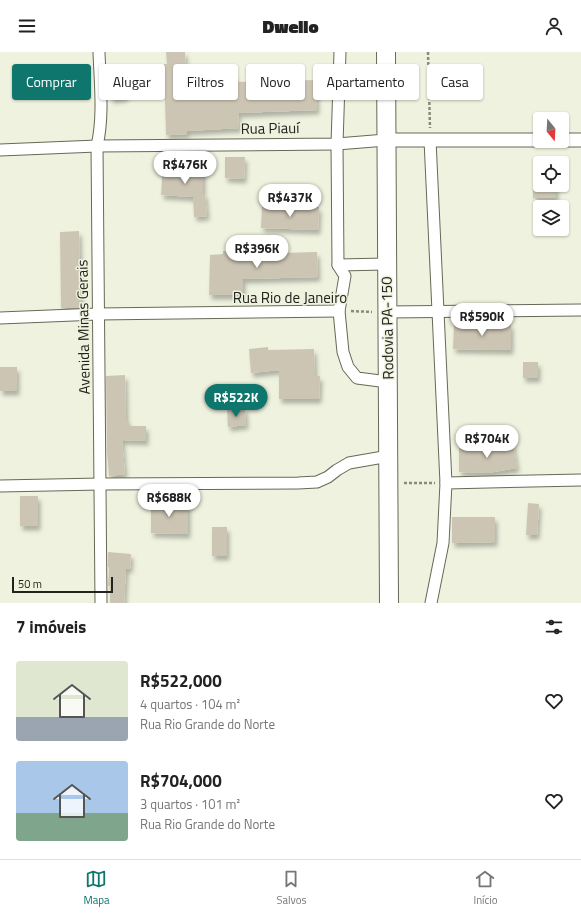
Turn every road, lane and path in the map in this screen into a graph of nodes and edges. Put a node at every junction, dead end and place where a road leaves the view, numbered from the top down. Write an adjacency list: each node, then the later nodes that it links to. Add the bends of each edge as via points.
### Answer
1 (99, 52): 11 (street, Avenida Minas Gerais, via 101,129)
2 (340, 52): 10 (street)
3 (386, 52): 5 (highway, Rodovia PA-150)
4 (428, 52): 6 (path)
5 (386, 140): 6 (street, Rua Piauí); 10 (street, Rua Piauí); 14 (highway, Rodovia PA-150)
6 (430, 140): 7 (street, Rua Piauí); 18 (street)
7 (533, 140)
8 (569, 140): 9 (street)
9 (581, 140)
10 (336, 144): 11 (street, Rua Piauí); 13 (street)
11 (97, 146): 12 (street, Rua Piauí); 19 (street, Avenida Minas Gerais)
12 (0, 150)
13 (338, 264): 14 (street); 16 (street, via 345,276)
14 (386, 264): 17 (highway, Rodovia PA-150)
15 (581, 310): 18 (street)
16 (338, 311): 17 (path, Rua Rio de Janeiro); 19 (street, Rua Rio de Janeiro); 21 (street, via 343,352 348,367 357,378)
17 (387, 312): 18 (street); 21 (highway, Rodovia PA-150)
18 (439, 312): 25 (street)
19 (98, 314): 20 (street, Rua Rio de Janeiro); 26 (street, Avenida Minas Gerais)
20 (0, 318)
21 (388, 382): 22 (highway, Rodovia PA-150)
22 (389, 456): 24 (highway, Rodovia PA-150); 26 (street, via 349,463 317,482)
23 (581, 480): 25 (street)
24 (389, 483): 25 (path); 29 (highway, Rodovia PA-150)
25 (446, 483): 30 (street, via 442,543)
26 (101, 484): 27 (street); 28 (street, Avenida Minas Gerais)
27 (0, 486)
28 (101, 603)
29 (389, 603)
30 (431, 603)

